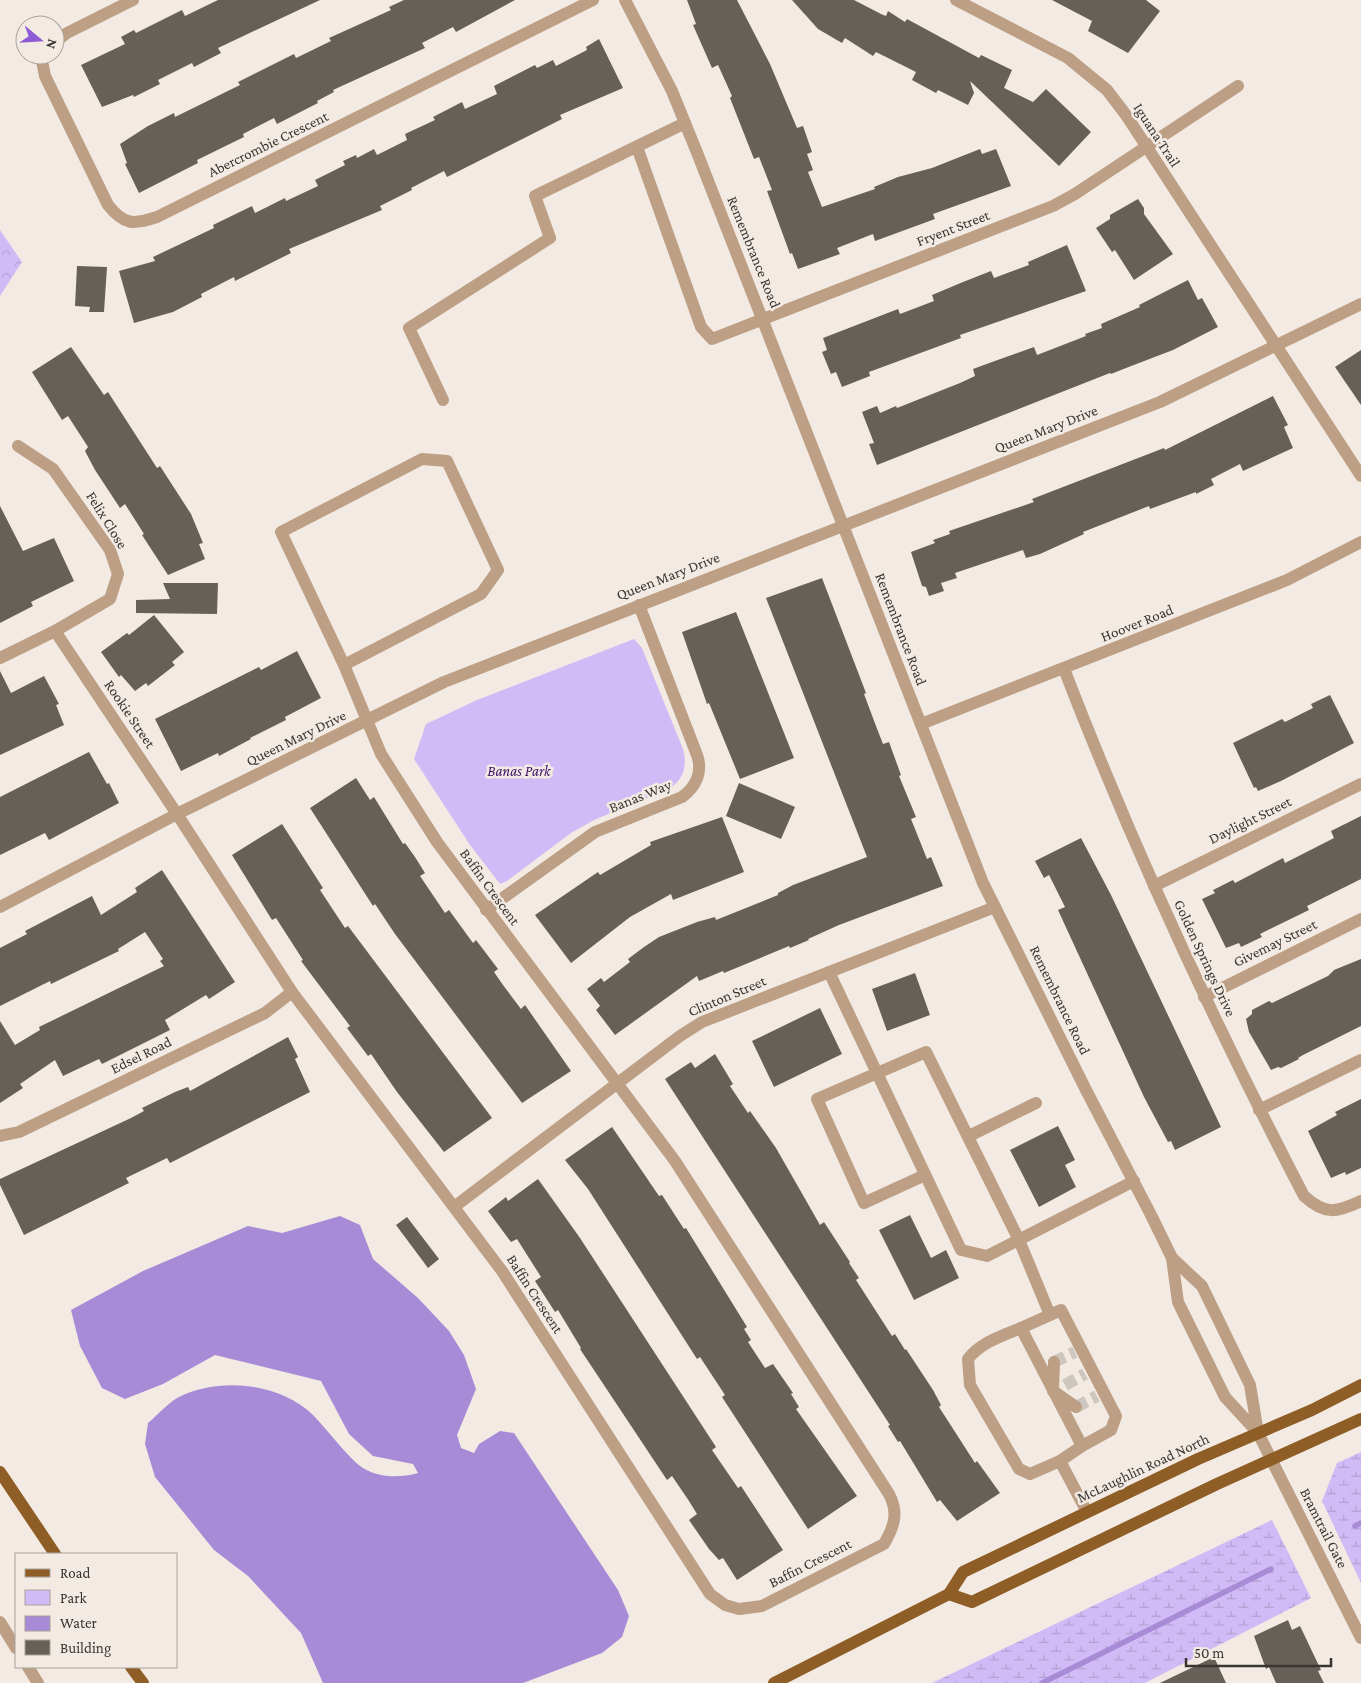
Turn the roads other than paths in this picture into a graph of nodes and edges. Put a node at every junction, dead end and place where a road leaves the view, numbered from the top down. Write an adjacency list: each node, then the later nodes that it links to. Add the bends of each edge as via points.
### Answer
1 (133, 0): 5 (street)
2 (593, 0): 6 (street, Abercrombie Crescent, via 157,217 140,222 129,222 117,216 108,205 44,76)
3 (625, 0): 8 (street, Remembrance Road, via 672,90)
4 (956, 0): 10 (street, Iguana Trail, via 1078,65 1107,90)
5 (65, 34)
6 (43, 65)
7 (1238, 86): 10 (street, Fryent Street)
8 (685, 123): 9 (street); 12 (street, Remembrance Road)
9 (637, 147): 12 (street, Fryent Street, via 702,328 712,339); 14 (street, via 535,196 550,238 408,328)
10 (1146, 148): 12 (street, Fryent Street, via 1075,194 1032,215); 13 (street, Iguana Trail)
11 (1361, 304): 13 (street, Queen Mary Drive)
12 (764, 320): 17 (street, Remembrance Road)
13 (1278, 345): 16 (street); 17 (street, Queen Mary Drive, via 1160,402)
14 (443, 400)
15 (18, 446): 20 (street, Felix Close, via 53,469 110,550 118,574 110,599)
16 (1361, 476)
17 (843, 525): 19 (street, Queen Mary Drive); 25 (street, Remembrance Road)
18 (1361, 542): 23 (street, Hoover Road, via 1287,580)
19 (639, 605): 24 (street, Queen Mary Drive, via 444,682); 31 (street, Banas Way, via 700,762 698,778 682,797 595,832)
20 (55, 632): 21 (street, Felix Close); 27 (street, Rookie Street)
21 (0, 658)
22 (344, 665): 22 (street, Baffin Crescent, via 281,532 422,459 447,461 498,570 481,594); 24 (street, Baffin Crescent)
23 (1064, 669): 25 (street, Hoover Road); 28 (street, Golden Springs Drive, via 1103,772)
24 (366, 721): 27 (street, Queen Mary Drive); 31 (street, Baffin Crescent, via 380,754)
25 (921, 724): 30 (street, Remembrance Road)
26 (1361, 784): 28 (street, Daylight Street)
27 (177, 814): 29 (street, Queen Mary Drive); 34 (street, Baffin Crescent)
28 (1154, 886): 35 (street, Golden Springs Drive)
29 (0, 907)
30 (995, 908): 33 (street, Clinton Street); 44 (street, Remembrance Road)
31 (486, 910): 38 (street, Baffin Crescent)
32 (1361, 919): 35 (street, Givemay Street)
33 (829, 972): 37 (street); 38 (street, Clinton Street, via 702,1022)
34 (292, 992): 41 (street, Edsel Road, via 265,1013 19,1132); 46 (street, Baffin Crescent)
35 (1204, 997): 40 (street, Golden Springs Drive)
36 (1361, 1060): 40 (street)
37 (876, 1073): 42 (street, via 926,1052); 43 (street); 43 (street, via 817,1099 864,1203)
38 (618, 1083): 46 (street, Clinton Street); 46 (street, Baffin Crescent, via 675,1161 890,1494 896,1516 884,1544 762,1606 739,1609 710,1594 502,1271)
39 (1036, 1102): 42 (street)
40 (1259, 1110): 45 (street, Golden Springs Drive, via 1304,1196 1314,1205 1327,1210 1342,1210)
41 (0, 1136)
42 (969, 1136): 47 (street)
43 (925, 1176): 47 (street, via 961,1250 987,1256)
44 (1134, 1181): 47 (street); 48 (street, Remembrance Road)
45 (1361, 1201)
46 (454, 1207)
47 (1019, 1240): 49 (street)
48 (1172, 1258): 60 (street, Remembrance Road, via 1178,1302 1225,1397); 60 (street, Remembrance Road, via 1202,1286 1250,1385)
49 (1050, 1314): 50 (street); 53 (street, via 1061,1310)
50 (1021, 1328): 56 (street); 63 (street, via 981,1345 973,1352 968,1358 970,1385 1019,1469 1030,1474)
51 (1075, 1352): 53 (street)
52 (1054, 1362): 56 (street)
53 (1089, 1372): 57 (street); 61 (street, via 1116,1416 1111,1430)
54 (1065, 1385): 56 (street)
55 (1361, 1385): 60 (main road, McLaughlin Road North)
56 (1053, 1392): 58 (street); 61 (street)
57 (1097, 1396)
58 (1076, 1407)
59 (1361, 1419): 62 (main road)
60 (1258, 1433): 62 (street, Bramtrail Gate); 65 (main road, McLaughlin Road North)
61 (1082, 1446): 63 (street)
62 (1272, 1460): 67 (main road, via 972,1602); 69 (street, Bramtrail Gate)
63 (1060, 1461): 65 (street)
64 (0, 1472): 66 (main road)
65 (1087, 1512): 67 (main road, McLaughlin Road North, via 962,1572)
66 (54, 1553)
67 (949, 1594): 75 (main road)
68 (0, 1622): 70 (street)
69 (1361, 1638)
70 (15, 1646)
71 (29, 1668): 73 (street)
72 (132, 1668): 74 (main road)
73 (38, 1683)
74 (142, 1683)
75 (774, 1683)

